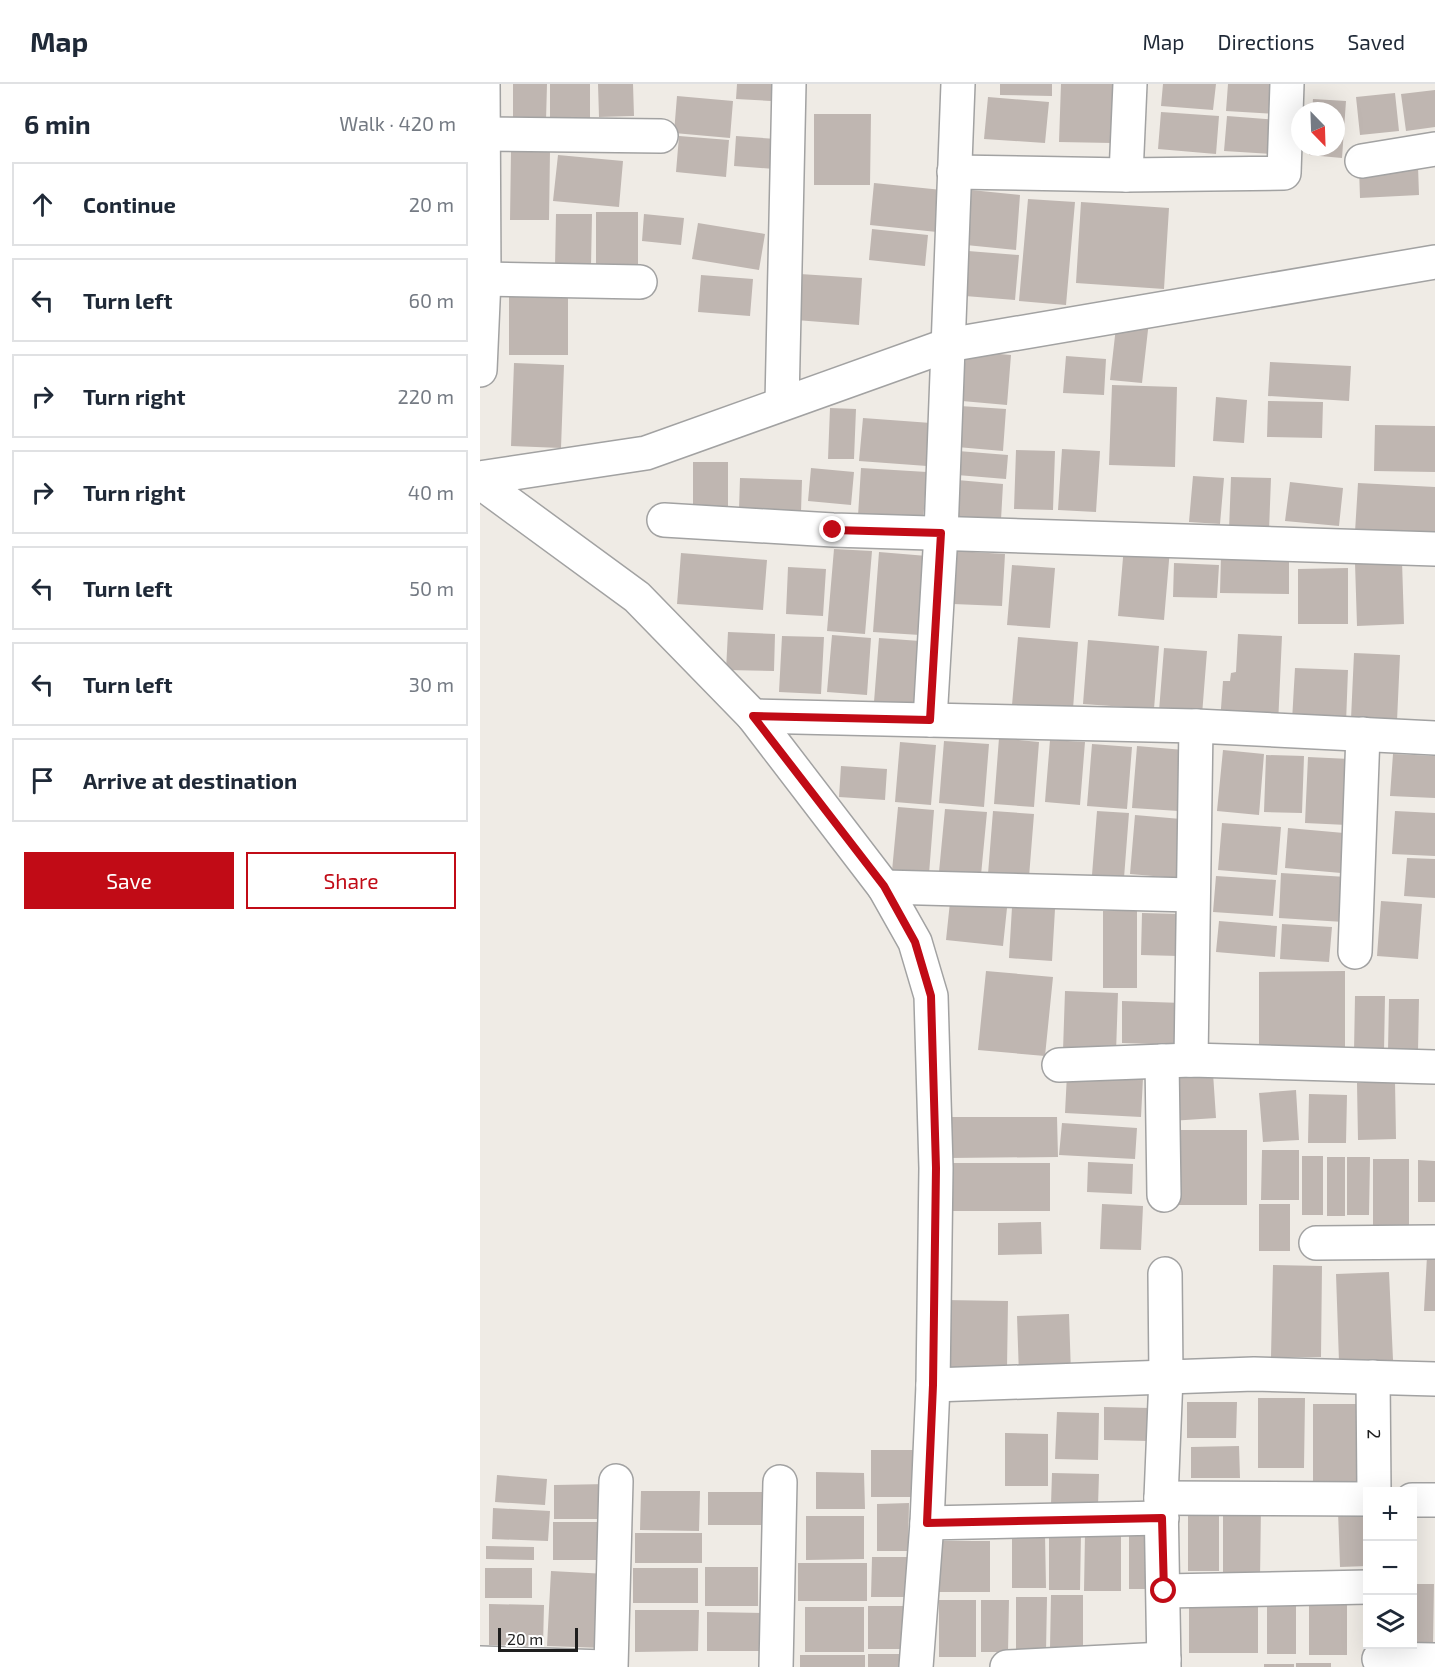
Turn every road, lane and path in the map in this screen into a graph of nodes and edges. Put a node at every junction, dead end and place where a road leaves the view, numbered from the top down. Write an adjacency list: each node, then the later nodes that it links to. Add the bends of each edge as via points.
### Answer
1 (483, 84): 6 (street)
2 (789, 84): 17 (street)
3 (958, 84): 10 (street)
4 (1130, 84): 11 (street)
5 (1287, 84): 11 (street, via 1284,173)
6 (482, 134): 7 (street); 13 (street)
7 (661, 136)
8 (1435, 149): 9 (street)
9 (1362, 162)
10 (954, 172): 11 (street); 15 (street)
11 (1126, 175)
12 (1435, 262): 15 (street)
13 (482, 279): 14 (street); 16 (street)
14 (640, 282)
15 (948, 345): 17 (street); 20 (street)
16 (480, 370)
17 (782, 403): 18 (street, via 646,453)
18 (480, 480): 22 (street, via 637,597)
19 (664, 520): 20 (street)
20 (941, 533): 21 (street); 23 (street)
21 (1435, 549)
22 (753, 716): 23 (street); 27 (street)
23 (930, 720): 24 (street)
24 (1196, 726): 25 (street); 28 (street)
25 (1363, 734): 26 (street); 29 (street)
26 (1435, 738)
27 (884, 886): 28 (street); 40 (street, via 915,942 931,996 936,1168)
28 (1192, 894): 30 (street)
29 (1355, 952)
30 (1176, 1061): 31 (street); 32 (street); 33 (street)
31 (1059, 1065)
32 (1435, 1067)
33 (1164, 1195)
34 (1435, 1242): 35 (street)
35 (1316, 1243)
36 (1165, 1274): 37 (street)
37 (1166, 1377): 38 (street); 40 (street); 47 (street)
38 (1373, 1377): 39 (street); 43 (street, 2)
39 (1435, 1379)
40 (933, 1385): 48 (street)
41 (616, 1481): 56 (street)
42 (780, 1482): 57 (street)
43 (1374, 1487)
44 (1363, 1500): 47 (street)
45 (1417, 1500): 46 (street)
46 (1435, 1500)
47 (1162, 1508): 48 (street); 50 (street)
48 (927, 1523): 58 (street)
49 (1363, 1587): 50 (street)
50 (1164, 1591): 54 (street)
51 (1379, 1657): 52 (street)
52 (1435, 1660)
53 (480, 1663): 55 (street)
54 (1164, 1663): 59 (street)
55 (606, 1667)
56 (611, 1667)
57 (776, 1667)
58 (916, 1667)
59 (1009, 1667)

